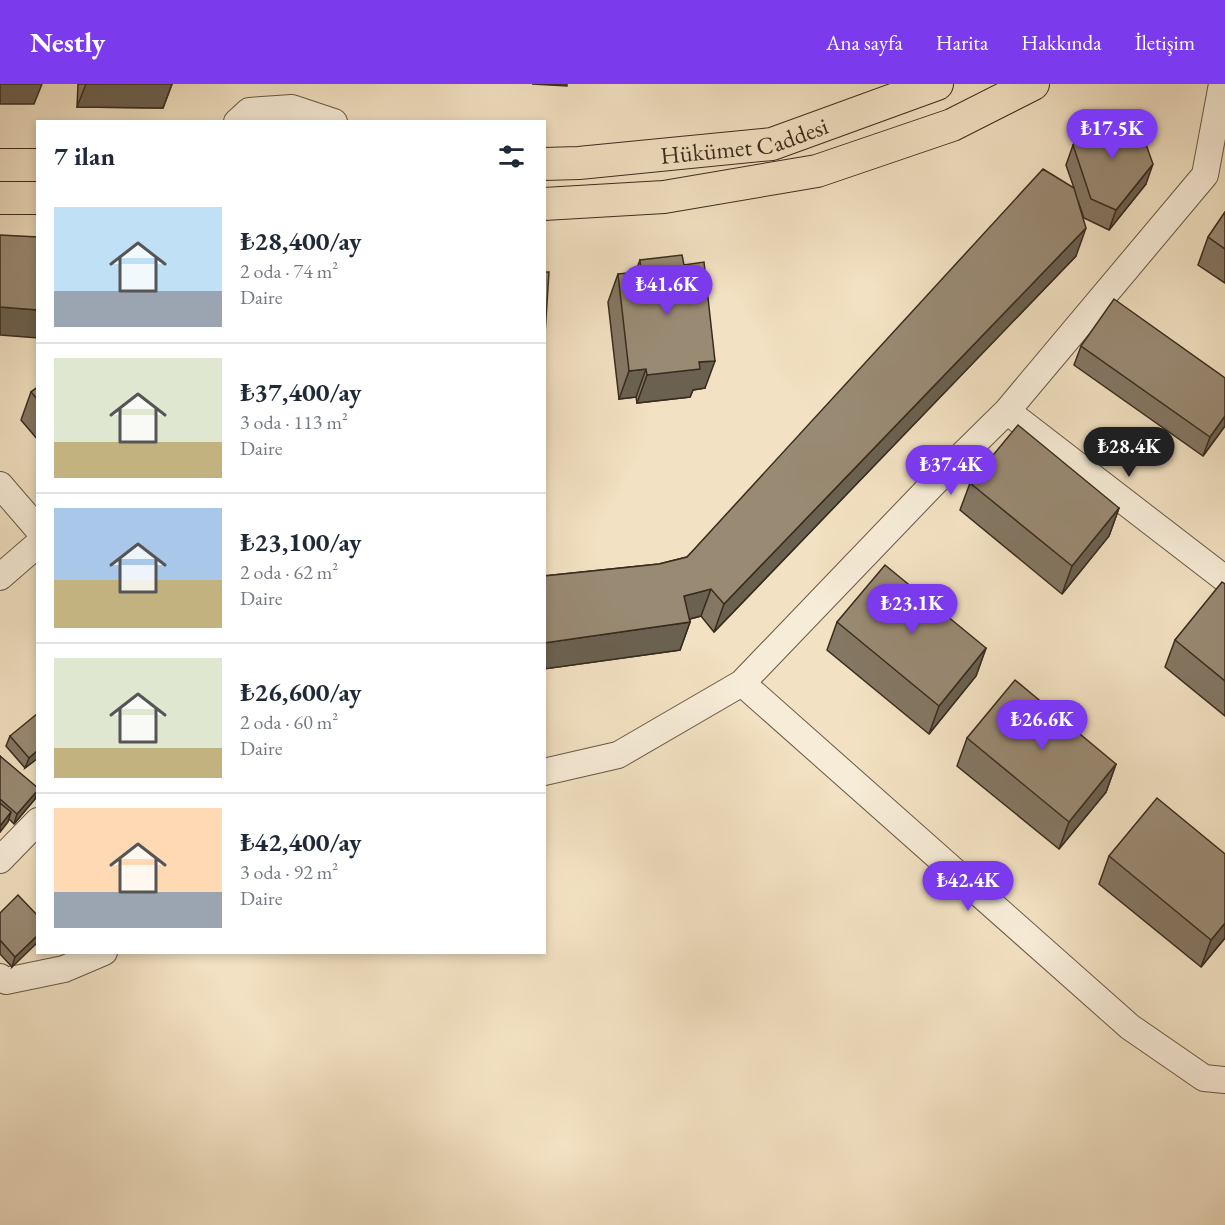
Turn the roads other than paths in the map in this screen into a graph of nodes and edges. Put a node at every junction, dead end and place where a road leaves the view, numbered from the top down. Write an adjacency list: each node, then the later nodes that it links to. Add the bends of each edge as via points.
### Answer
1 (937, 84): 6 (main road, Hükümet Caddesi, via 772,144)
2 (1034, 84): 11 (main road, via 952,125 817,171 664,198)
3 (1222, 90): 12 (street, via 1205,175)
4 (239, 120): 5 (street, via 249,111 292,108)
5 (328, 120)
6 (546, 164)
7 (0, 165): 8 (main road)
8 (36, 165)
9 (0, 198): 10 (main road)
10 (36, 198)
11 (546, 204)
12 (1007, 411): 17 (street); 18 (street)
13 (0, 485): 14 (street)
14 (36, 527)
15 (36, 546): 16 (street)
16 (0, 577)
17 (1225, 579)
18 (742, 683): 19 (street, via 618,755); 24 (street, via 1130,1027 1204,1077)
19 (546, 772)
20 (36, 823): 21 (street)
21 (0, 860)
22 (99, 954): 23 (street, via 64,969 6,981)
23 (0, 977)
24 (1225, 1080)

